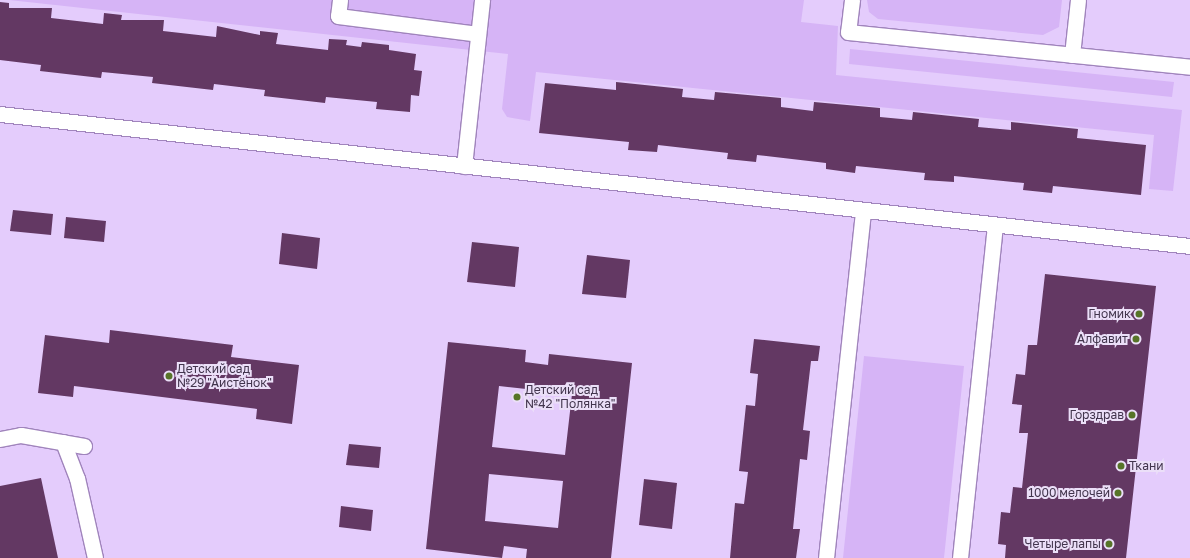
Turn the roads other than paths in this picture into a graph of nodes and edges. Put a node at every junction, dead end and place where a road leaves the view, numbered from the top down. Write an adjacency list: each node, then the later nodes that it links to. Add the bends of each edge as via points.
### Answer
1 (340, 0): 5 (lane, via 338,16)
2 (482, 0): 5 (lane)
3 (852, 0): 6 (lane, via 848,32)
4 (1078, 0): 6 (lane)
5 (478, 34): 9 (lane)
6 (1072, 54): 7 (lane)
7 (1190, 67)
8 (0, 114): 9 (lane)
9 (464, 166): 10 (lane)
10 (863, 210): 11 (lane); 17 (lane)
11 (995, 225): 12 (lane); 18 (lane)
12 (1190, 246)
13 (0, 439): 14 (lane, via 21,435)
14 (63, 442): 15 (lane); 16 (lane, via 77,478)
15 (84, 446)
16 (94, 558)
17 (826, 558)
18 (960, 558)

